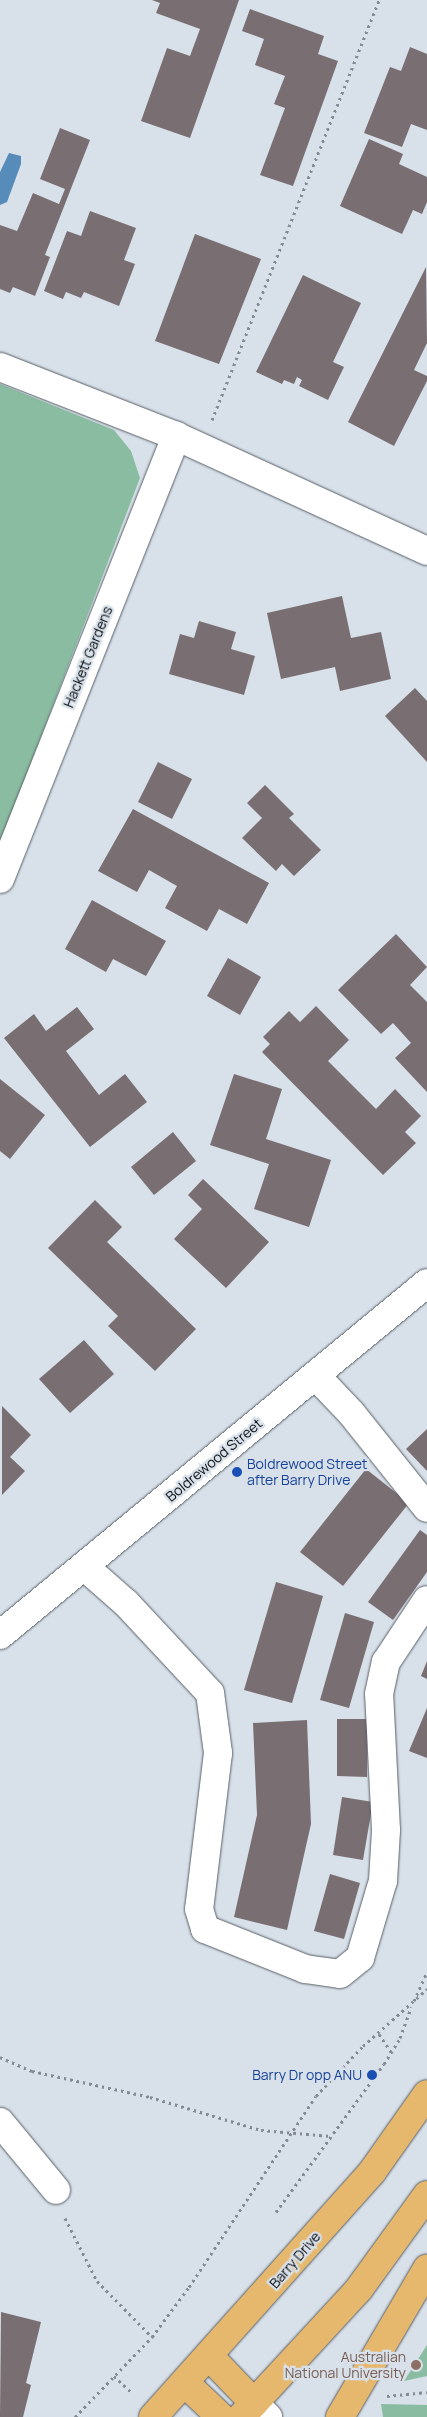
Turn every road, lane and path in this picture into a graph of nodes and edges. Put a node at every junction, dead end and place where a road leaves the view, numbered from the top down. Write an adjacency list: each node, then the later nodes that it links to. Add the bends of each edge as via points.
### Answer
1 (379, 0): 3 (path)
2 (0, 367): 4 (street)
3 (217, 406)
4 (176, 436): 5 (street); 6 (street, Hackett Gardens)
5 (427, 551)
6 (0, 879)
7 (427, 1283): 8 (street, Boldrewood Street)
8 (316, 1376): 9 (street, via 352,1414); 10 (street, Boldrewood Street)
9 (427, 1508)
10 (86, 1568): 11 (street, via 126,1603 210,1692 218,1753 199,1909 205,1929 305,1969 340,1974 360,1958 383,1881 386,1830 378,1694 386,1662); 12 (street, Boldrewood Street)
11 (427, 1600)
12 (0, 1635)
13 (427, 1972): 15 (path)
14 (427, 1989): 15 (path)
15 (413, 2004): 16 (path); 17 (path)
16 (379, 2034): 17 (path); 21 (path, via 339,2070)
17 (391, 2052): 22 (path)
18 (0, 2057): 21 (path, via 32,2071 150,2097 261,2130)
19 (427, 2094): 29 (main road, Barry Drive, via 372,2172)
20 (0, 2122): 23 (street)
21 (290, 2132): 22 (path); 28 (path, via 189,2287)
22 (331, 2136): 25 (path)
23 (56, 2190)
24 (427, 2195): 35 (main road, via 359,2289)
25 (276, 2212)
26 (70, 2231): 28 (path, via 97,2281)
27 (427, 2269): 39 (main road)
28 (152, 2337): 30 (path)
29 (209, 2356): 31 (main road, Barry Drive); 35 (main road)
30 (114, 2376): 32 (path); 36 (path)
31 (185, 2383): 37 (main road, Barry Drive); 38 (main road)
32 (130, 2391)
33 (427, 2392): 34 (path)
34 (382, 2396)
35 (255, 2412)
36 (75, 2417)
37 (153, 2417)
38 (221, 2417)
39 (340, 2417)

